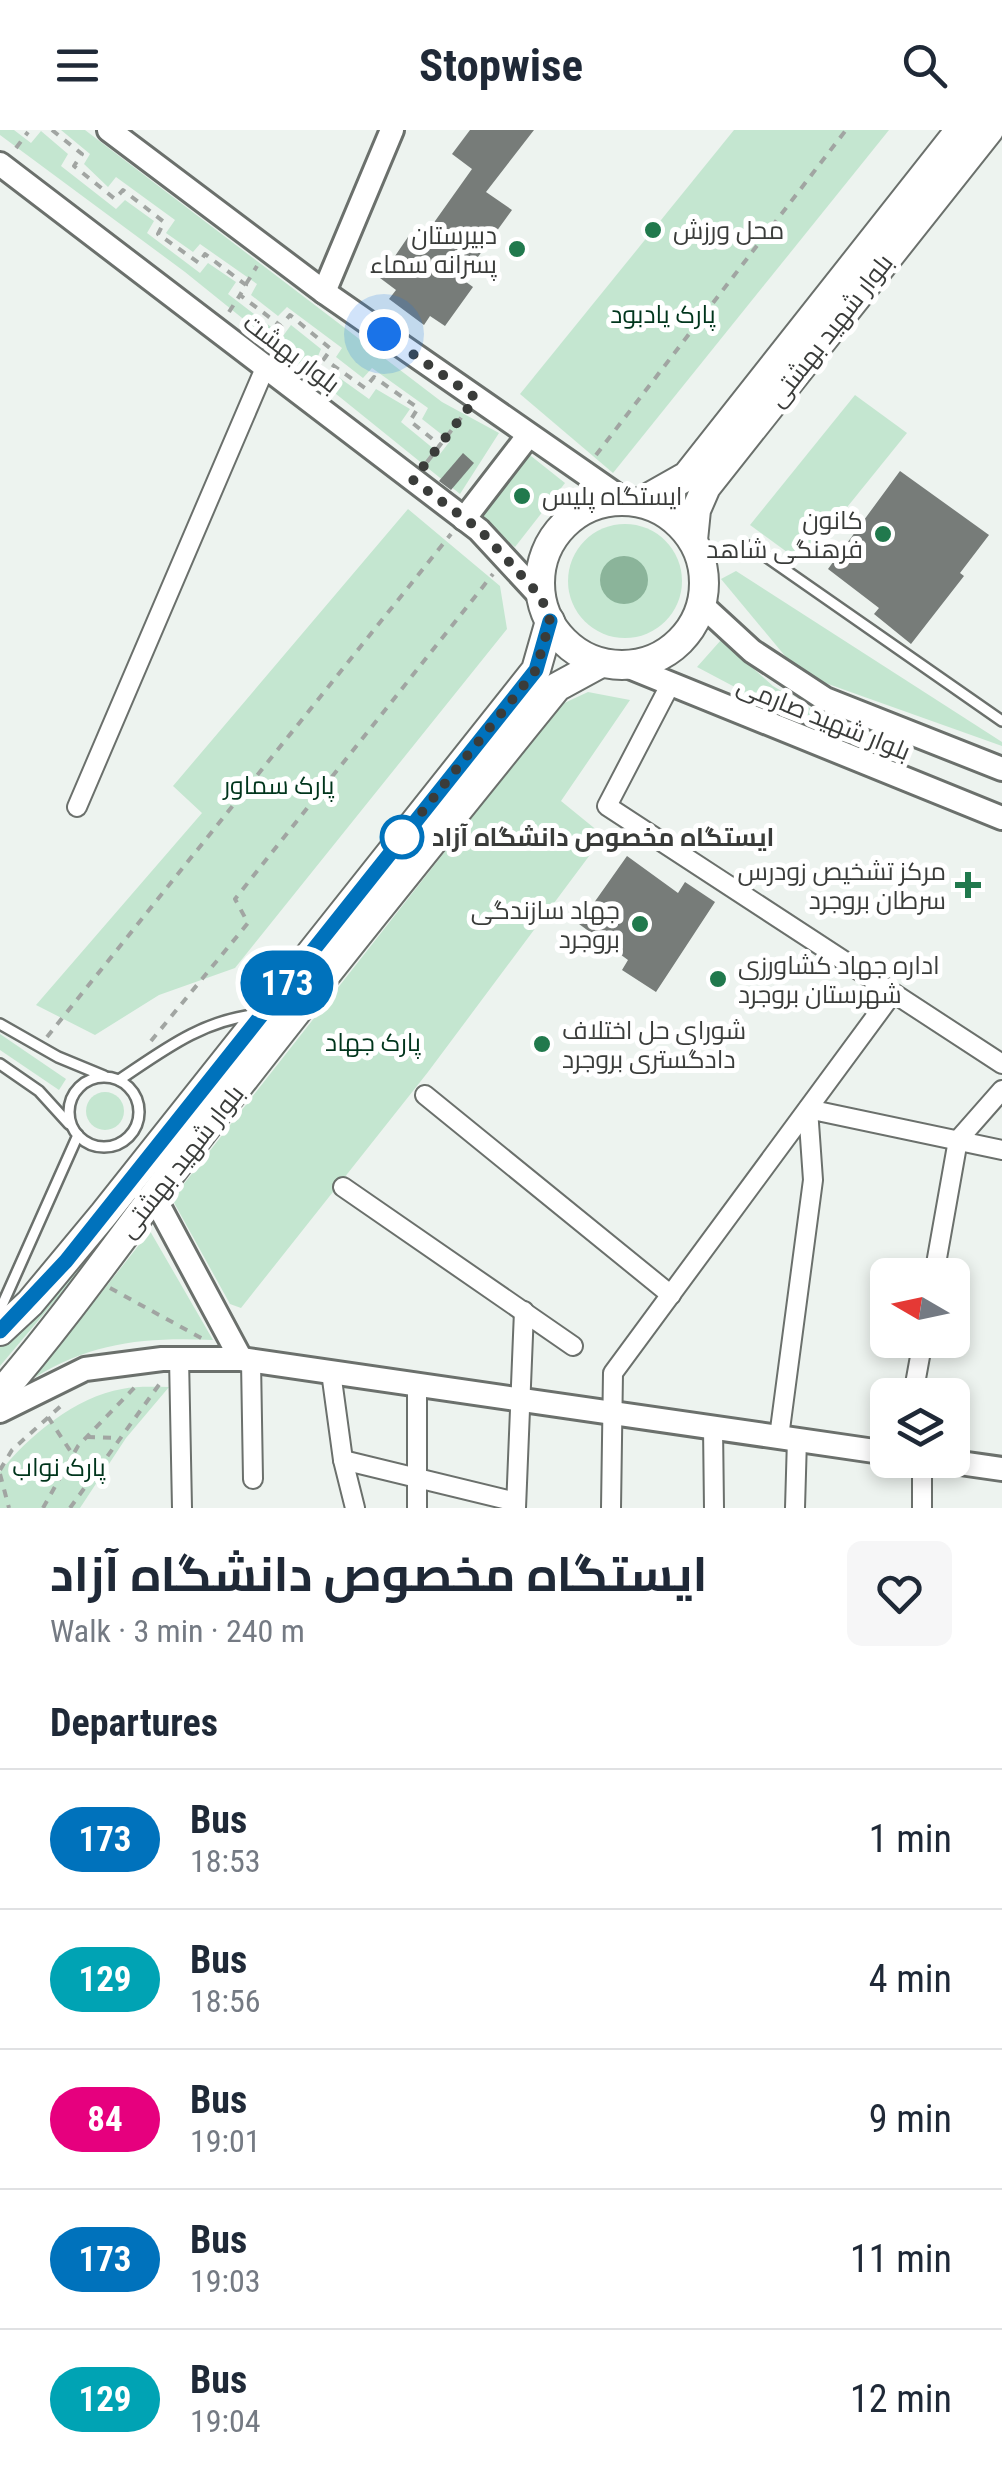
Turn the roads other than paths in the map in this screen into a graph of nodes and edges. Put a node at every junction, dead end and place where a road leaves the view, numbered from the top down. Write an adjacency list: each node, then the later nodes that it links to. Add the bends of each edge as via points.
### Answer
1 (109, 130): 6 (main road)
2 (392, 130): 6 (main road)
3 (960, 130): 9 (main road, بلوار شهید بهشتی, via 687,476)
4 (989, 130): 11 (main road, بلوار شهید بهشتی, via 706,487)
5 (0, 164): 7 (main road, بلوار بهشت)
6 (324, 292): 8 (main road)
7 (265, 368): 10 (main road, بلوار بهشت); 19 (street)
8 (528, 436): 9 (main road); 10 (main road)
9 (633, 502): 11 (main road, via 679,522); 14 (main road, via 585,510 568,521 545,556)
10 (464, 519): 14 (main road, بلوار بهشت)
11 (693, 540): 13 (main road, via 704,572)
12 (751, 546): 17 (lane)
13 (702, 605): 15 (main road, via 674,648 652,660); 18 (main road, بلوار شهید صارمی, via 752,651 811,691)
14 (546, 609): 15 (main road, via 568,645); 22 (main road, بلوار شهید بهشتی, via 536,670)
15 (614, 665): 16 (main road, بلوار شهید صارمی); 35 (main road, بلوار شهید بهشتی, via 557,687)
16 (670, 685): 20 (main road, بلوار شهید صارمی); 21 (street, via 606,806)
17 (1002, 721)
18 (1002, 768)
19 (77, 807)
20 (1002, 818)
21 (893, 993): 25 (street); 30 (street)
22 (262, 1014): 27 (lane, via 210,1025); 40 (main road, بلوار شهید بهشتی, via 66,1261)
23 (0, 1024): 26 (lane)
24 (0, 1064): 31 (lane, via 39,1091)
25 (1002, 1064)
26 (107, 1077): 27 (lane); 31 (lane, via 77,1088 68,1109)
27 (119, 1080): 31 (lane, via 135,1097 133,1131 103,1147)
28 (1002, 1090): 32 (street)
29 (425, 1095): 37 (street)
30 (808, 1109): 32 (street); 37 (street); 51 (street, via 813,1180)
31 (75, 1131): 38 (lane)
32 (958, 1140): 33 (street); 36 (street)
33 (1002, 1150)
34 (342, 1187): 39 (street)
35 (153, 1195): 43 (main road); 46 (main road, بلوار شهید بهشتی)
36 (937, 1258)
37 (671, 1295): 49 (street, via 613,1373)
38 (0, 1310)
39 (524, 1311): 41 (street); 47 (street)
40 (0, 1331)
41 (573, 1346)
42 (170, 1359): 43 (main road); 48 (main road, via 85,1369); 60 (street)
43 (246, 1360): 44 (main road); 58 (street)
44 (331, 1372): 45 (main road); 53 (street)
45 (417, 1384): 47 (main road); 56 (street)
46 (0, 1394)
47 (517, 1399): 49 (main road); 59 (street)
48 (0, 1411)
49 (613, 1413): 50 (main road); 63 (street)
50 (713, 1427): 51 (main road); 64 (street)
51 (788, 1438): 52 (main road); 65 (street)
52 (870, 1449)
53 (343, 1460): 56 (street); 61 (street)
54 (970, 1464): 55 (main road)
55 (1002, 1469)
56 (417, 1478): 59 (street); 62 (street)
57 (922, 1478): 66 (street)
58 (254, 1479)
59 (516, 1505)
60 (182, 1508)
61 (355, 1508)
62 (417, 1508)
63 (611, 1508)
64 (714, 1508)
65 (796, 1508)
66 (922, 1508)

